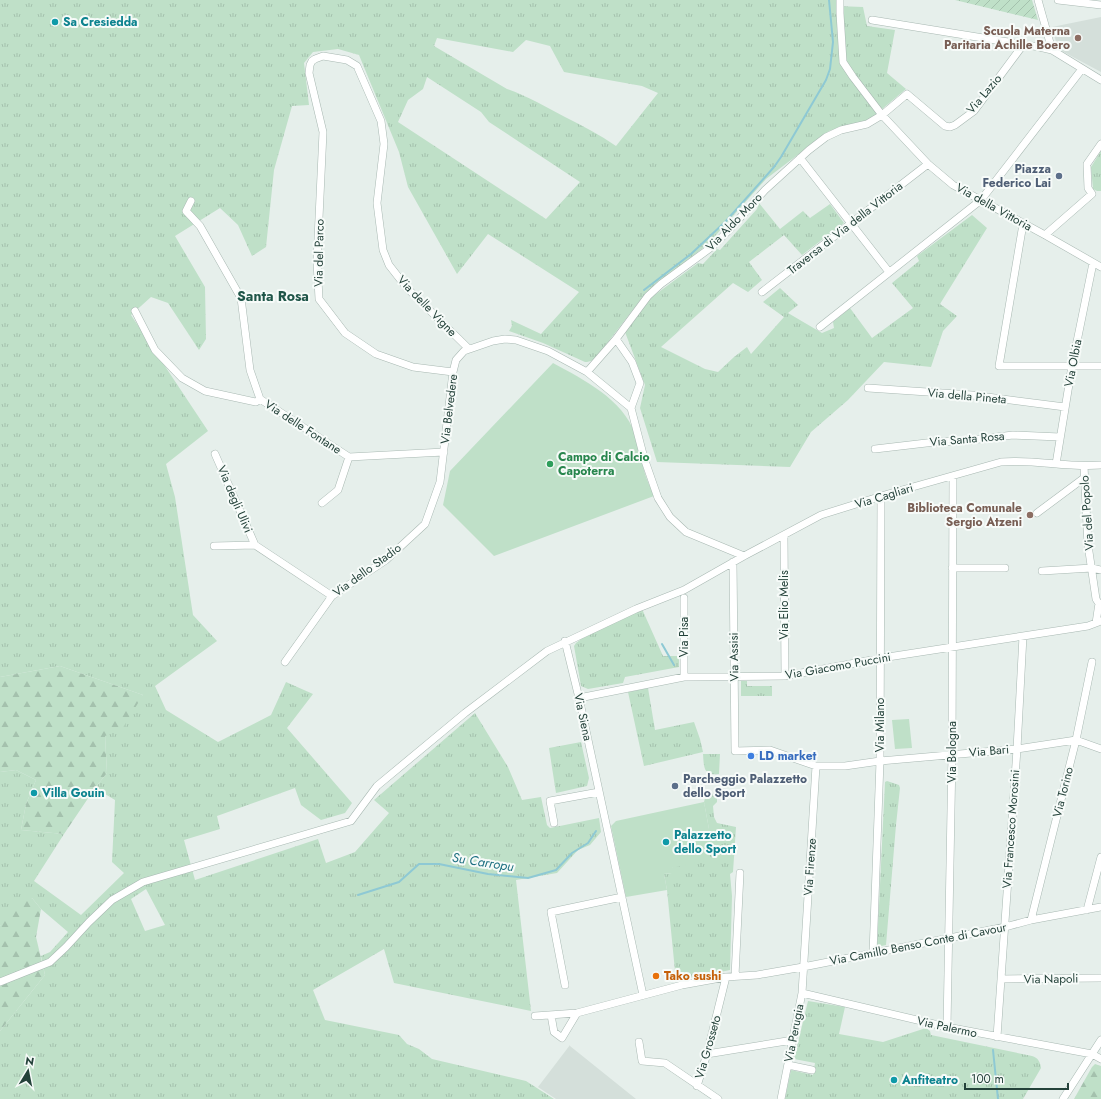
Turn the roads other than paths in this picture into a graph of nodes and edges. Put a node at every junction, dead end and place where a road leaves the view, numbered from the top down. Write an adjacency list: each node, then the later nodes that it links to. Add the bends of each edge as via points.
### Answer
1 (840, 0): 11 (street, Via della Vittoria, via 843,62)
2 (1038, 0): 7 (street)
3 (1058, 0): 4 (street)
4 (1101, 6)
5 (872, 20): 6 (street)
6 (1023, 45): 7 (street); 11 (street, Via Lazio, via 974,111 956,125 945,126 907,94)
7 (1052, 50): 8 (street)
8 (1082, 69): 10 (street); 15 (street)
9 (309, 73): 27 (street, Via delle Vigne, via 312,61 323,56 347,60 357,66 381,121 384,144 377,203 383,250 389,265 407,288); 30 (street, Via del Parco, via 323,132 317,262 319,299 345,333 376,354 413,367)
10 (1101, 80)
11 (882, 115): 13 (street, Via Aldo Moro, via 867,124 841,130 826,137); 14 (street, Via della Vittoria)
12 (1101, 144): 19 (street, via 1087,164 1088,188 1092,194)
13 (800, 158): 17 (street); 26 (street, Via Aldo Moro, via 765,190 713,246 648,296)
14 (928, 164): 15 (street, Via della Vittoria, via 953,185); 17 (street, Traversa di Via della Vittoria)
15 (981, 200): 18 (street, Via della Vittoria); 22 (street)
16 (191, 201): 33 (street, Via delle Fontane, via 186,211 200,226 241,298 250,370)
17 (851, 222): 22 (street); 23 (street, Traversa di Via della Vittoria)
18 (1023, 224): 19 (street, Via della Vittoria); 28 (street, via 999,366)
19 (1045, 235): 20 (street, Via della Vittoria)
20 (1093, 263): 21 (street, Via della Vittoria); 28 (street, Via Olbia)
21 (1101, 267)
22 (889, 272): 25 (street)
23 (762, 292)
24 (135, 311): 33 (street, via 155,350 182,378 205,391 256,402)
25 (820, 327)
26 (616, 339): 31 (street, Via Aldo Moro); 35 (street, via 632,362 640,383)
27 (469, 349): 30 (street, Via Belvedere, via 456,360); 31 (street, Via Belvedere, via 505,339 516,340 548,351)
28 (1072, 366): 29 (street); 34 (street, Via Olbia)
29 (1101, 366)
30 (452, 372): 38 (street, Via Belvedere)
31 (587, 372): 35 (street, Via Belvedere)
32 (868, 388): 34 (street, Via della Pineta, via 972,395)
33 (260, 399): 40 (street, Via delle Fontane)
34 (1065, 407): 36 (street, Via Olbia)
35 (631, 408): 52 (street, via 658,498 670,517 686,532)
36 (1060, 437): 37 (street, Via Santa Rosa, via 1013,435); 41 (street, Via Olbia)
37 (874, 449)
38 (444, 452): 40 (street, Via delle Fontane); 59 (street, Via dello Stadio, via 440,482 425,524 386,560)
39 (215, 454): 51 (street, Via degli Ulivi)
40 (349, 457): 47 (street, via 338,490)
41 (1056, 464): 43 (street, Via Cagliari); 44 (street, Via Cagliari, via 1001,462)
42 (1101, 465): 43 (street, Via Cagliari)
43 (1084, 466): 45 (street, Via del Popolo)
44 (953, 476): 46 (street, Via Cagliari); 54 (street, Via Bologna)
45 (1084, 478): 48 (street); 56 (street, Via del Popolo)
46 (881, 496): 49 (street, Via Cagliari, via 821,515); 66 (street, Via Milano)
47 (322, 502)
48 (1037, 513)
49 (784, 535): 52 (street, Via Cagliari); 69 (street, Via Elio Melis)
50 (214, 546): 51 (street, Via degli Ulivi)
51 (255, 546): 59 (street, Via degli Ulivi)
52 (744, 556): 53 (street, Via Cagliari)
53 (733, 562): 64 (street, Via Cagliari, via 684,590); 71 (street, Via Assisi)
54 (952, 568): 55 (street); 65 (street, Via Bologna)
55 (1005, 568)
56 (1092, 568): 57 (street); 58 (street); 61 (street, Via del Popolo, via 1096,599)
57 (1101, 570)
58 (1042, 571)
59 (332, 596): 67 (street, Via dello Stadio)
60 (684, 598): 70 (street, Via Pisa)
61 (1100, 605): 62 (street, Via Giacomo Puccini)
62 (1098, 622): 63 (street, Via Giacomo Puccini, via 1088,626)
63 (1023, 636): 65 (street, Via Giacomo Puccini); 74 (street, Via Francesco Morosini)
64 (565, 642): 72 (street, Via Siena); 96 (street, Via Cagliari, via 547,651 465,712 377,786 351,821 144,882 112,900 50,962)
65 (952, 647): 66 (street, Via Giacomo Puccini); 77 (street, Via Bologna)
66 (880, 659): 69 (street, Via Giacomo Puccini); 78 (street, Via Milano)
67 (285, 662)
68 (1092, 662): 73 (street, Via Torino)
69 (785, 676): 71 (street, Via Giacomo Puccini)
70 (684, 677): 71 (street, Via Giacomo Puccini); 72 (street, Via Giacomo Puccini)
71 (734, 677): 76 (street, Via Assisi)
72 (579, 698): 80 (street, Via Siena)
73 (1076, 740): 74 (street, Via Bari); 75 (street, Via Bari); 87 (street, Via Torino)
74 (1017, 749): 77 (street, Via Bari); 88 (street, Via Francesco Morosini)
75 (1101, 749)
76 (735, 751): 79 (street, Via Bari, via 770,750)
77 (952, 755): 78 (street, Via Bari); 89 (street, Via Bologna)
78 (880, 761): 79 (street, Via Bari, via 845,766); 90 (street, Via Milano)
79 (816, 766): 91 (street, Via Firenze)
80 (599, 792): 81 (street, via 550,801); 84 (street, Via Siena)
81 (554, 823)
82 (1101, 857): 86 (street)
83 (740, 872): 92 (street)
84 (622, 897): 97 (street, via 551,912); 99 (street, Via Siena)
85 (1101, 908): 86 (street, Via Camillo Benso Conte di Cavour)
86 (1088, 910): 87 (street, Via Camillo Benso Conte di Cavour)
87 (1031, 920): 88 (street, Via Camillo Benso Conte di Cavour)
88 (1005, 927): 89 (street, Via Camillo Benso Conte di Cavour); 95 (street, Via Francesco Morosini)
89 (948, 937): 90 (street, Via Camillo Benso Conte di Cavour); 103 (street, Via Bologna)
90 (873, 954): 91 (street, Via Camillo Benso Conte di Cavour)
91 (803, 967): 92 (street, Via Camillo Benso Conte di Cavour); 98 (street, Via Perugia)
92 (735, 976): 93 (street, Via Camillo Benso Conte di Cavour)
93 (726, 977): 99 (street, Via Camillo Benso Conte di Cavour); 108 (street, Via Grosseto)
94 (1101, 978): 95 (street, Via Napoli)
95 (1001, 979): 104 (street, Via Francesco Morosini)
96 (0, 982)
97 (565, 985)
98 (802, 993): 103 (street, Via Palermo); 105 (street, Via Perugia)
99 (643, 995): 100 (street, Via Camillo Benso Conte di Cavour)
100 (577, 1012): 101 (street, Via Camillo Benso Conte di Cavour); 101 (street, via 562,1038 554,1032)
101 (551, 1015): 102 (street, Via Camillo Benso Conte di Cavour)
102 (535, 1016)
103 (946, 1027): 104 (street, Via Palermo)
104 (997, 1037): 109 (street, Via Palermo)
105 (793, 1040): 108 (street); 111 (street, Via Perugia)
106 (1101, 1040): 109 (street)
107 (639, 1042): 113 (street, Via Grosseto, via 642,1060 665,1063)
108 (707, 1054): 113 (street, Via Grosseto)
109 (1092, 1054): 110 (street, Via Palermo); 116 (street)
110 (1101, 1059)
111 (788, 1065): 112 (street); 115 (street, Via Perugia)
112 (812, 1070)
113 (697, 1086): 114 (street)
114 (718, 1099)
115 (781, 1099)
116 (1063, 1099)

